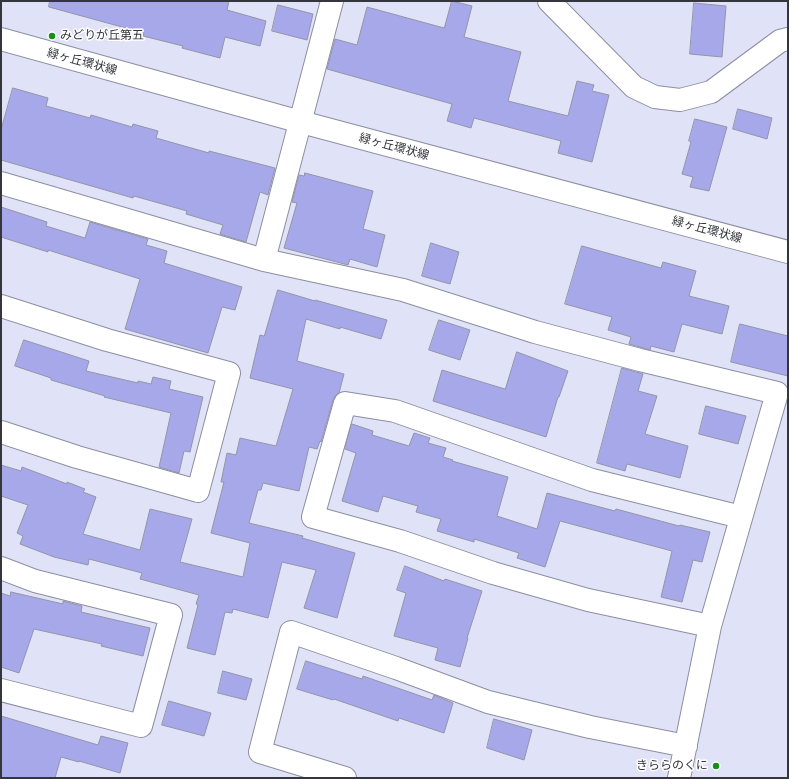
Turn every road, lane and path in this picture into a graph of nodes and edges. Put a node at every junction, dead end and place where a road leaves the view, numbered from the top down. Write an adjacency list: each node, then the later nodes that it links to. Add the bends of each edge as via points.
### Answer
1 (332, 1): 5 (street)
2 (549, 1): 4 (street, via 634,87 654,97 680,100 711,92 780,41)
3 (1, 39): 5 (street, 緑ヶ丘環状線)
4 (788, 39)
5 (301, 122): 7 (street, 緑ヶ丘環状線); 8 (street)
6 (1, 183): 8 (street)
7 (788, 252)
8 (264, 260): 11 (street, via 402,290 535,332 777,392)
9 (1, 306): 10 (street, via 107,340 229,373 198,491 76,457)
10 (1, 432)
11 (741, 517): 13 (street); 13 (street, via 592,480 395,411 345,403 313,517 588,600)
12 (1, 568): 14 (street, via 35,580 171,615 140,726)
13 (710, 626): 15 (street)
14 (1, 690)
15 (686, 746): 16 (street, via 590,727 488,702 291,632 260,752); 17 (street)
16 (345, 778)
17 (679, 778)

